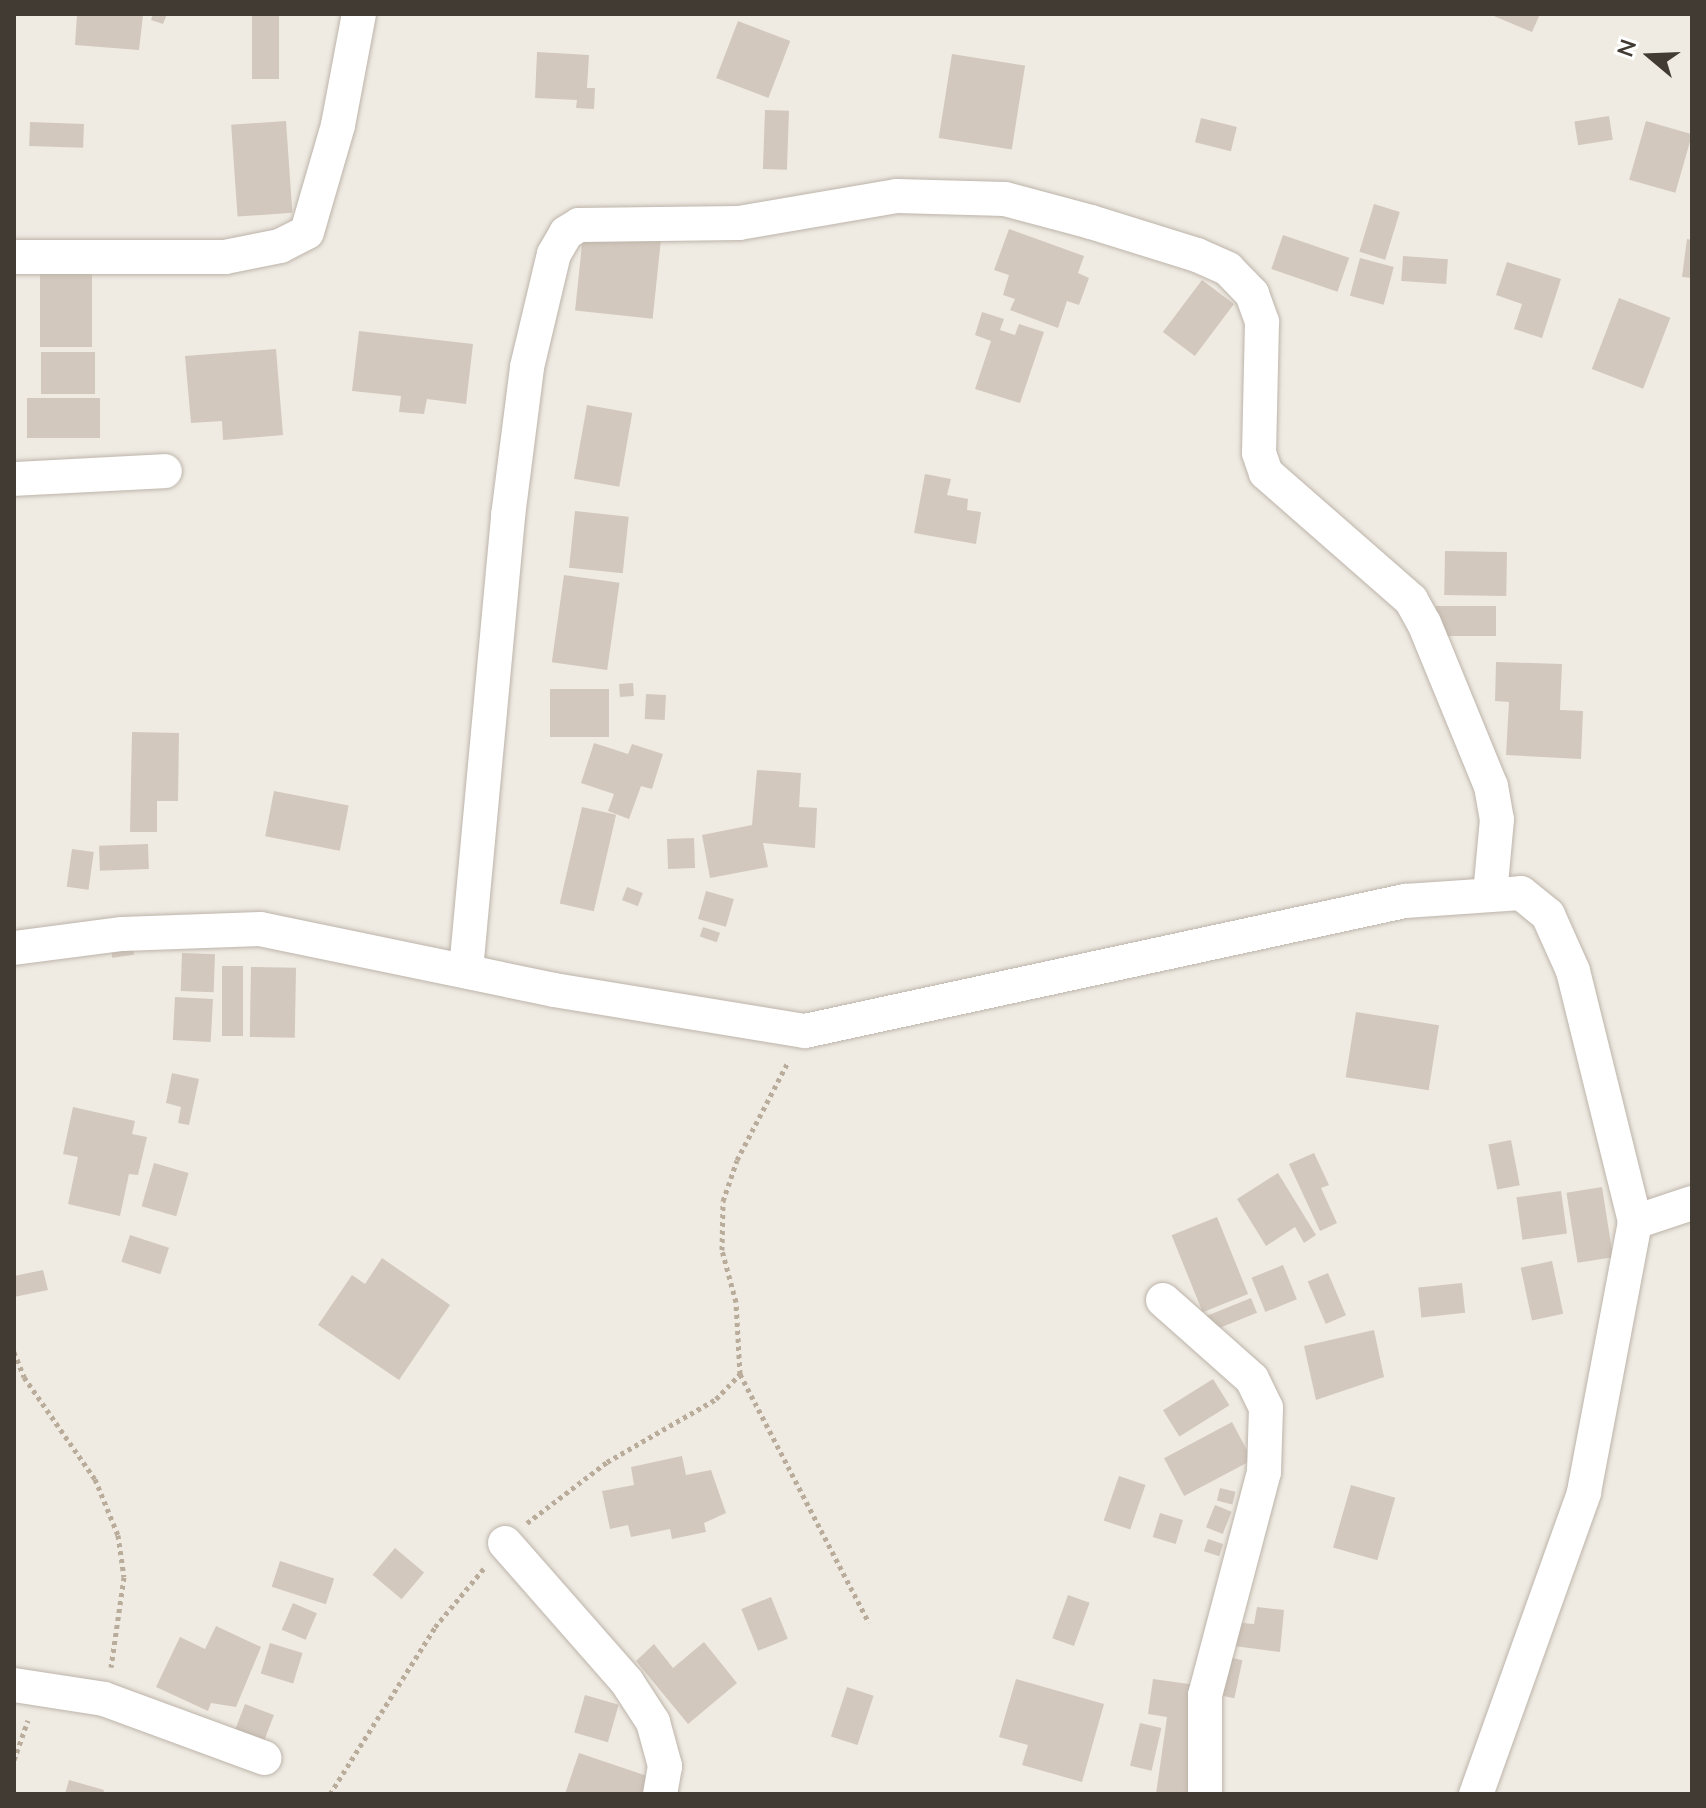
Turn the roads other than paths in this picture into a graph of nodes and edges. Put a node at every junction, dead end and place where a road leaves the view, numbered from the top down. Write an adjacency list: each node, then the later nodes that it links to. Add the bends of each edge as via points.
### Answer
1 (359, 14): 2 (street, via 338,125 307,232 280,246 225,257)
2 (14, 257)
3 (165, 471): 4 (street)
4 (14, 479)
5 (1490, 895): 7 (street, via 1405,901 805,1031 554,990); 7 (street, via 1497,819 1491,786 1424,623 1411,600 1266,473 1259,453 1262,322 1252,294 1228,269 1197,255 1091,222 1005,199 897,196 739,223 579,225 566,233 554,254 527,367 508,516); 9 (street, via 1521,893 1548,915 1561,943 1573,971)
6 (14, 948): 7 (street, via 122,934 260,929)
7 (466, 970)
8 (1692, 1203): 9 (street)
9 (1635, 1222): 16 (street, via 1584,1493)
10 (1163, 1300): 15 (street, via 1252,1379 1266,1408 1264,1472 1205,1695)
11 (505, 1543): 14 (street, via 627,1682 653,1722 665,1766)
12 (26, 1687): 13 (street, via 104,1699)
13 (264, 1758)
14 (660, 1794)
15 (1205, 1794)
16 (1476, 1794)

